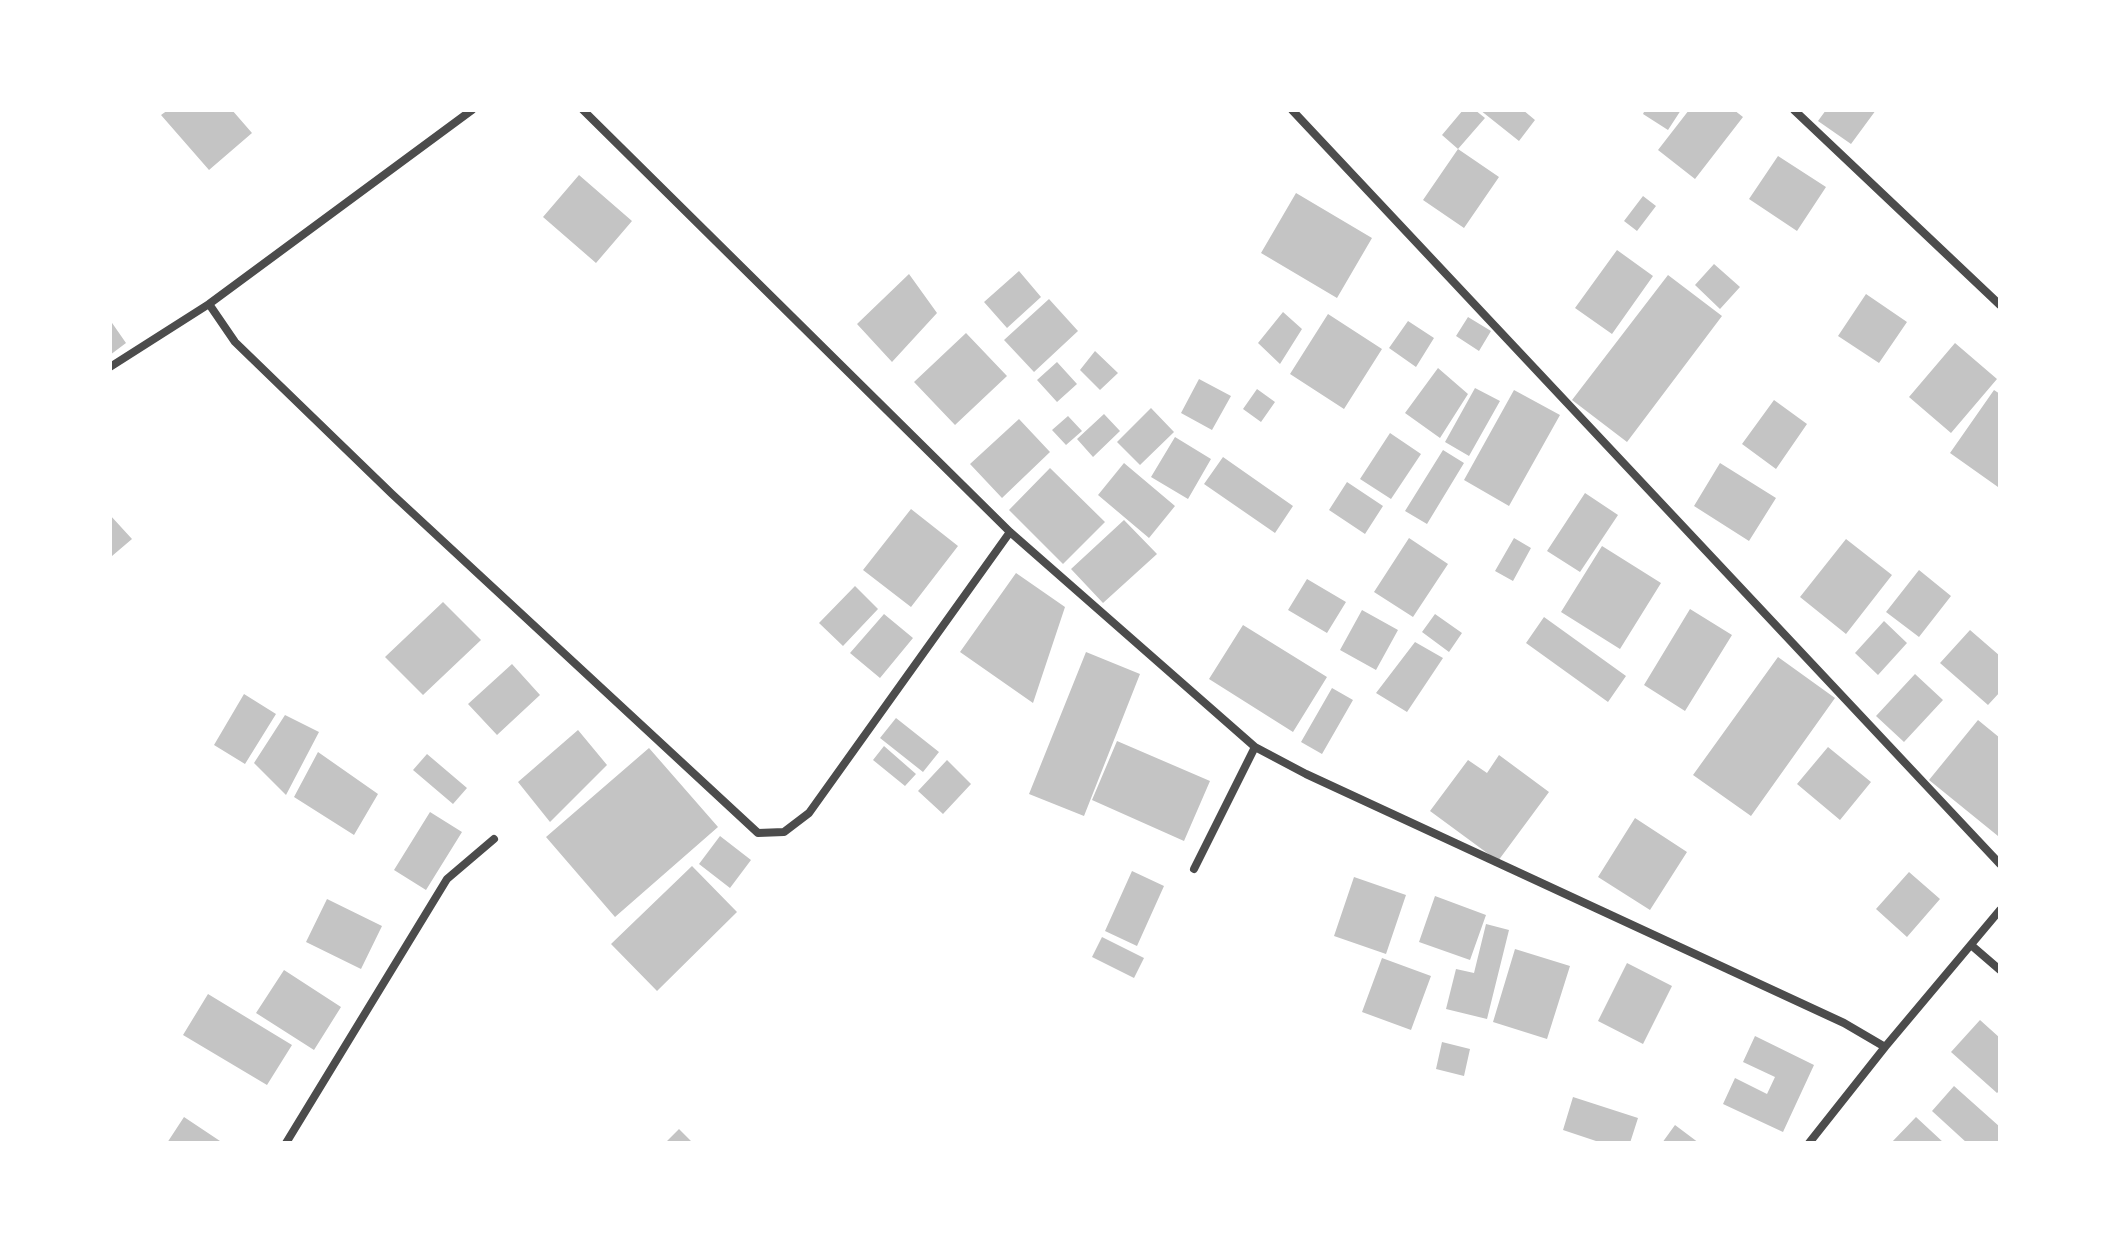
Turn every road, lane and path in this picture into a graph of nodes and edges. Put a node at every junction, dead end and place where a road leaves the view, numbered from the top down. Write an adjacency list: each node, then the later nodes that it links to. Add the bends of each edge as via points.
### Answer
1 (472, 110): 5 (street)
2 (583, 110): 8 (street)
3 (1292, 110): 11 (street)
4 (1794, 110): 6 (street)
5 (209, 304): 7 (street); 8 (street, via 235,342 392,494 758,833 784,832 809,813)
6 (2000, 305)
7 (110, 367)
8 (1010, 532): 9 (street)
9 (1255, 747): 12 (street); 16 (street, via 1844,1023)
10 (494, 839): 17 (street, via 447,879)
11 (2000, 864)
12 (1194, 869)
13 (2000, 910): 14 (street)
14 (1971, 945): 15 (street); 16 (street)
15 (2000, 970)
16 (1885, 1047): 18 (street)
17 (286, 1143)
18 (1809, 1143)

